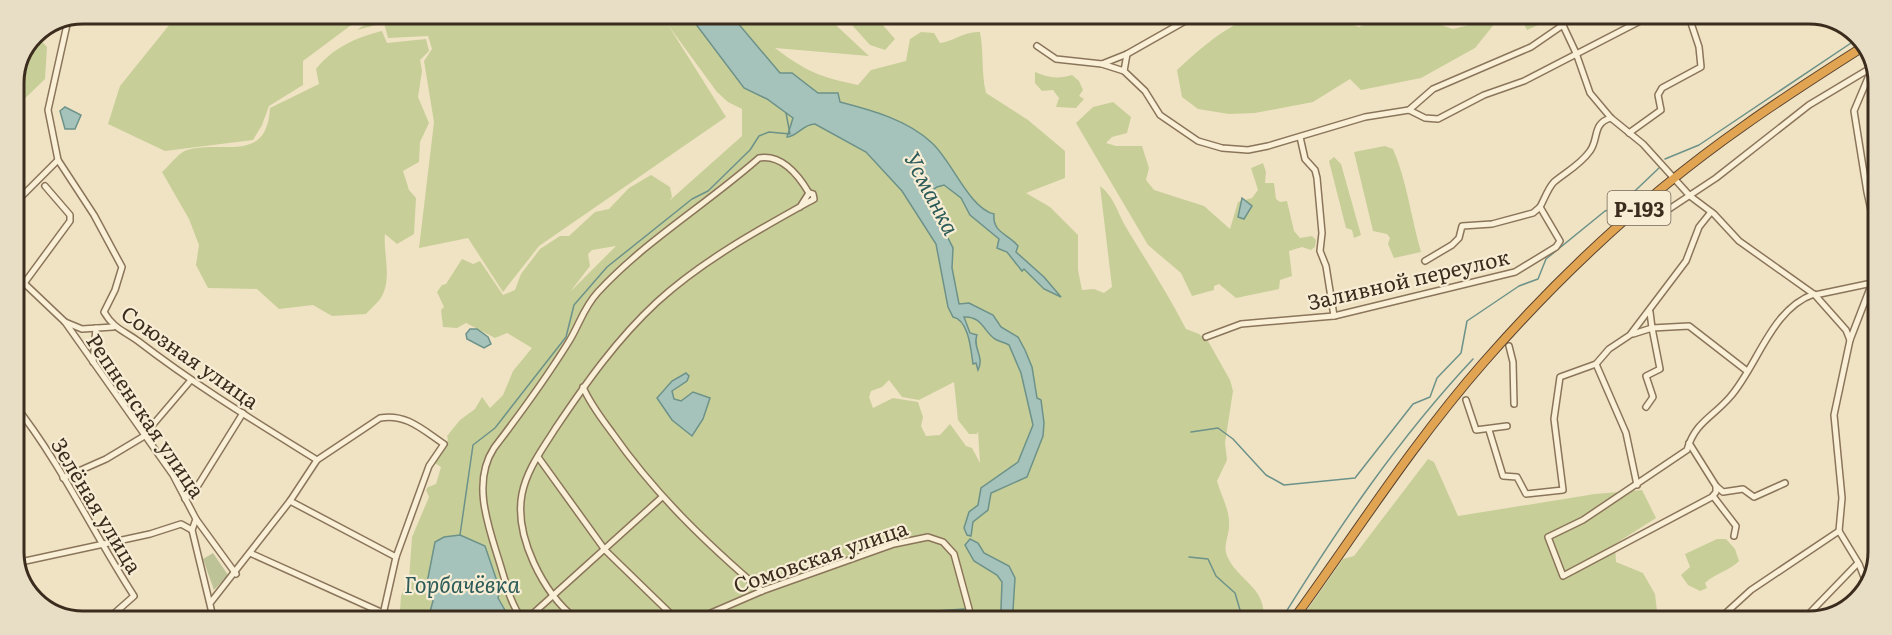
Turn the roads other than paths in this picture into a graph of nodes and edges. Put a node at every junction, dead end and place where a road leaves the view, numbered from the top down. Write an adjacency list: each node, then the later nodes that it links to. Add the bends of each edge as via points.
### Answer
1 (1180, 24): 10 (street)
2 (1561, 24): 15 (street, via 1531,47 1433,89)
3 (1562, 24): 9 (street)
4 (1634, 24): 9 (street)
5 (1691, 24): 17 (street, via 1701,67 1662,88 1658,95 1661,110)
6 (67, 26): 19 (street, via 48,110)
7 (1037, 46): 11 (street, via 1056,59)
8 (1858, 50): 20 (highway, Р-193, via 1745,125)
9 (1576, 53): 15 (street, via 1438,119); 16 (street, via 1590,93)
10 (1127, 54): 11 (street); 13 (street)
11 (1101, 64): 13 (street)
12 (1867, 70): 23 (street, via 1809,105)
13 (1124, 71): 18 (street, via 1160,115 1198,141 1248,150)
14 (1868, 78): 24 (street, via 1854,111)
15 (1409, 110): 18 (street, via 1365,117)
16 (1611, 117): 17 (street); 25 (street, via 1597,127 1586,156 1552,184)
17 (1629, 133): 20 (street)
18 (1300, 137): 34 (street, via 1305,159 1317,178 1320,251)
19 (58, 160): 22 (street); 36 (street, Союзная улица, via 122,267 104,312)
20 (1674, 178): 23 (street); 92 (highway, Р-193, via 1572,269 1484,362 1427,432)
21 (45, 186): 29 (street, via 70,215 70,221)
22 (24, 194)
23 (1690, 196): 26 (street); 27 (street)
24 (1868, 197)
25 (1540, 207): 28 (street, via 1533,213 1492,224 1462,226 1452,244); 34 (street, Заливной переулок, via 1560,241 1515,272)
26 (1712, 212): 32 (street, via 1739,241); 33 (street, via 1699,227 1686,261)
27 (1654, 219)
28 (1425, 261)
29 (25, 284): 35 (street, Репненская улица)
30 (1868, 284): 32 (street)
31 (1868, 290): 41 (street)
32 (1814, 294): 41 (street, via 1846,330); 45 (street, via 1794,303 1773,328)
33 (1650, 310): 38 (street); 39 (street)
34 (1334, 316): 40 (street, Заливной переулок, via 1256,321)
35 (65, 322): 37 (street, via 82,329); 43 (street, Репненская улица)
36 (112, 327): 37 (street); 46 (street, Союзная улица, via 131,336)
37 (96, 328): 43 (street)
38 (1652, 328): 39 (street); 45 (street, via 1689,326); 50 (street, via 1660,369 1646,376 1653,397)
39 (1631, 334): 44 (street)
40 (1206, 337)
41 (1850, 340): 69 (street, via 1834,416 1842,498)
42 (1509, 346): 49 (street)
43 (93, 362): 55 (street, Репненская улица)
44 (1596, 363): 54 (street, via 1560,377 1558,384 1554,419 1563,490 1526,494 1517,477 1503,476); 61 (street, via 1626,434)
45 (1747, 371): 56 (street, via 1731,396 1692,433)
46 (191, 380): 51 (street, Союзная улица); 55 (street)
47 (583, 387): 57 (street); 64 (street, via 587,398); 86 (street, via 608,352 658,301 729,249 814,199 795,172 774,159 759,158 726,189 633,260 585,308 566,346 494,448 486,463 485,516 509,595)
48 (1466, 400): 54 (street, via 1476,430)
49 (1514, 404)
50 (1646, 407)
51 (243, 413): 58 (street, Союзная улица); 65 (street, via 197,488)
52 (24, 417): 59 (street, Зелёная улица)
53 (1507, 426): 54 (street)
54 (1490, 430)
55 (145, 435): 59 (street, via 106,459); 65 (street, Репненская улица)
56 (1689, 443): 61 (street, via 1688,450); 62 (street)
57 (538, 457): 72 (street); 80 (street, via 525,482 521,511 530,550)
58 (316, 460): 66 (street); 74 (street, via 380,418 392,416 404,418 444,444 429,466)
59 (63, 478): 71 (street, Зелёная улица)
60 (1785, 483): 62 (street, via 1754,497 1743,489 1723,492)
61 (1637, 485): 63 (street, via 1548,537 1563,576)
62 (1716, 486): 63 (street)
63 (1713, 496): 70 (street, via 1736,526)
64 (661, 498): 72 (street); 79 (street)
65 (185, 499): 67 (street, Репненская улица)
66 (291, 501): 73 (street); 74 (street)
67 (196, 519): 68 (street, Репненская улица); 77 (street)
68 (192, 530): 71 (street, via 181,524); 81 (street, Репненская улица)
69 (1839, 531): 76 (street); 93 (street, via 1751,590)
70 (1734, 536)
71 (101, 545): 75 (street); 82 (street, Зелёная улица, via 135,596)
72 (605, 550): 80 (street); 89 (street)
73 (250, 553): 77 (street); 84 (street)
74 (396, 557): 85 (street)
75 (25, 561)
76 (1858, 563): 78 (street); 94 (street)
77 (236, 574): 81 (street)
78 (1863, 575)
79 (762, 591): 90 (street, Сомовская улица); 91 (street, Сомовская улица, via 894,544 931,537 943,542 954,554)
80 (555, 596): 87 (street); 88 (street)
81 (212, 602): 83 (street, Репненская улица)
82 (117, 611)
83 (213, 611)
84 (372, 611)
85 (383, 611)
86 (520, 611)
87 (535, 611)
88 (569, 611)
89 (668, 611)
90 (716, 611)
91 (970, 611)
92 (1300, 611)
93 (1728, 611)
94 (1812, 611)

